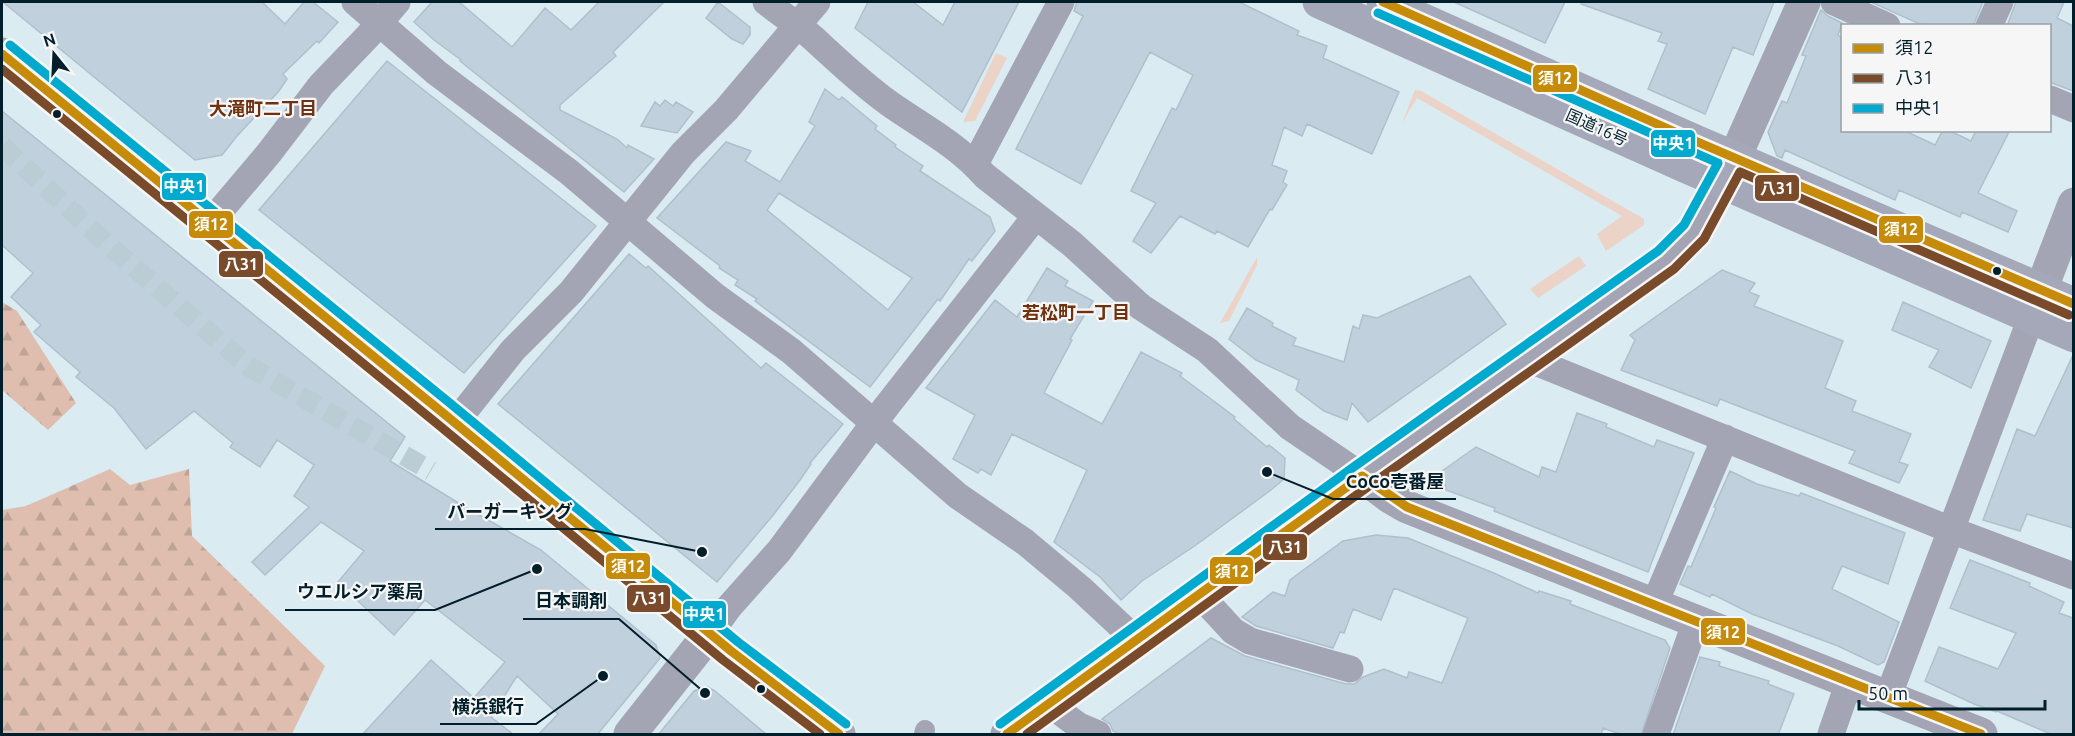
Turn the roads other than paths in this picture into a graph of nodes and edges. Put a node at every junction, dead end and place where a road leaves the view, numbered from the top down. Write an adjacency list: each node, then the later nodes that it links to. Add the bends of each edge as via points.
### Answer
1 (355, 2): 11 (street)
2 (398, 2): 11 (street)
3 (766, 2): 14 (street)
4 (817, 2): 14 (street)
5 (1061, 2): 18 (street)
6 (1318, 2): 19 (highway, 国道16号)
7 (1383, 2): 19 (highway, 国道16号)
8 (1804, 2): 19 (street)
9 (1834, 2): 12 (street)
10 (2000, 2): 13 (street)
11 (380, 22): 22 (street, via 436,73 550,158); 23 (street, via 321,85)
12 (1883, 24)
13 (1990, 24)
14 (797, 26): 18 (street, via 890,104); 22 (street)
15 (2, 54): 23 (main road)
16 (2051, 100): 17 (street)
17 (2073, 109)
18 (975, 165): 21 (street)
19 (1729, 170): 24 (highway, 国道16号); 27 (street, via 1694,232 1679,249)
20 (2073, 204): 24 (street)
21 (1036, 216): 29 (street); 31 (street, via 1142,307 1207,350 1290,427)
22 (627, 222): 28 (street, via 570,292 513,350); 29 (street, via 714,296 791,351)
23 (209, 224): 28 (main road)
24 (2036, 304): 25 (highway, 国道16号); 26 (highway, 国道16号); 32 (street)
25 (2073, 304)
26 (2073, 336)
27 (1528, 359): 30 (street); 31 (street)
28 (455, 423): 37 (main road)
29 (874, 423): 37 (street, via 779,551); 38 (street, via 958,495 1025,542)
30 (1725, 438): 32 (street); 35 (street)
31 (1362, 476): 34 (street); 35 (street, via 1407,507)
32 (1951, 530): 33 (street); 41 (street)
33 (2073, 576)
34 (1199, 594): 38 (street); 39 (street, via 1233,631 1250,641)
35 (1654, 605): 36 (street)
36 (1696, 621): 40 (street); 48 (street)
37 (710, 633): 43 (street); 44 (main road)
38 (1136, 640): 42 (street)
39 (1350, 669)
40 (1850, 682): 41 (street); 49 (street)
41 (1888, 697): 50 (street)
42 (1048, 703): 45 (street); 46 (street); 47 (street)
43 (630, 735)
44 (839, 735)
45 (1007, 735)
46 (1030, 735)
47 (1098, 735)
48 (1656, 735)
49 (1831, 735)
50 (1981, 735)

